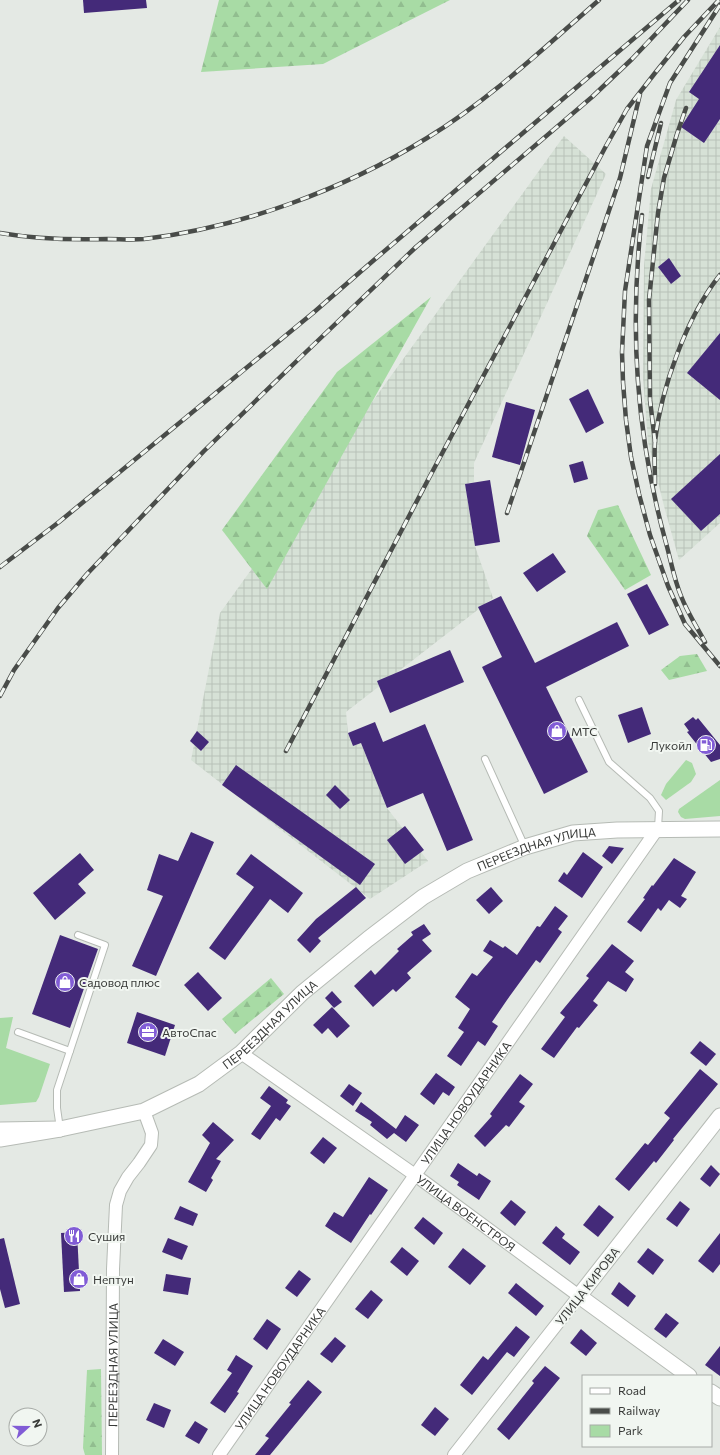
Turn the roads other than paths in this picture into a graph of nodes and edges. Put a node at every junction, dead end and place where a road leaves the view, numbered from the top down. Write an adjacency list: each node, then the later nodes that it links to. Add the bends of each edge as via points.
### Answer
1 (579, 700): 3 (lane, via 609,762 650,798 659,811)
2 (485, 759): 5 (lane)
3 (658, 828): 4 (street, ПЕРЕЕЗДНАЯ УЛИЦА); 5 (street, ПЕРЕЕЗДНАЯ УЛИЦА, via 573,834); 15 (street, УЛИЦА НОВОУДАРНИКА)
4 (720, 829)
5 (525, 847): 9 (street, ПЕРЕЕЗДНАЯ УЛИЦА, via 467,871 423,897 302,994)
6 (78, 935): 8 (lane, via 105,945)
7 (18, 1032): 8 (lane)
8 (70, 1051): 12 (lane, via 57,1090)
9 (241, 1053): 10 (street, ПЕРЕЕЗДНАЯ УЛИЦА, via 199,1084); 15 (street, УЛИЦА ВОЕНСТРОЯ)
10 (144, 1111): 12 (street); 18 (street, ПЕРЕЕЗДНАЯ УЛИЦА, via 152,1133 151,1145 128,1177 116,1205)
11 (720, 1116): 16 (street, УЛИЦА КИРОВА)
12 (60, 1129): 13 (street); 14 (street)
13 (0, 1130)
14 (0, 1139)
15 (415, 1176): 16 (street, УЛИЦА ВОЕНСТРОЯ); 19 (street, УЛИЦА НОВОУДАРНИКА)
16 (579, 1296): 17 (street, УЛИЦА ВОЕНСТРОЯ); 20 (street, УЛИЦА КИРОВА)
17 (688, 1375)
18 (112, 1455)
19 (219, 1455)
20 (454, 1455)

